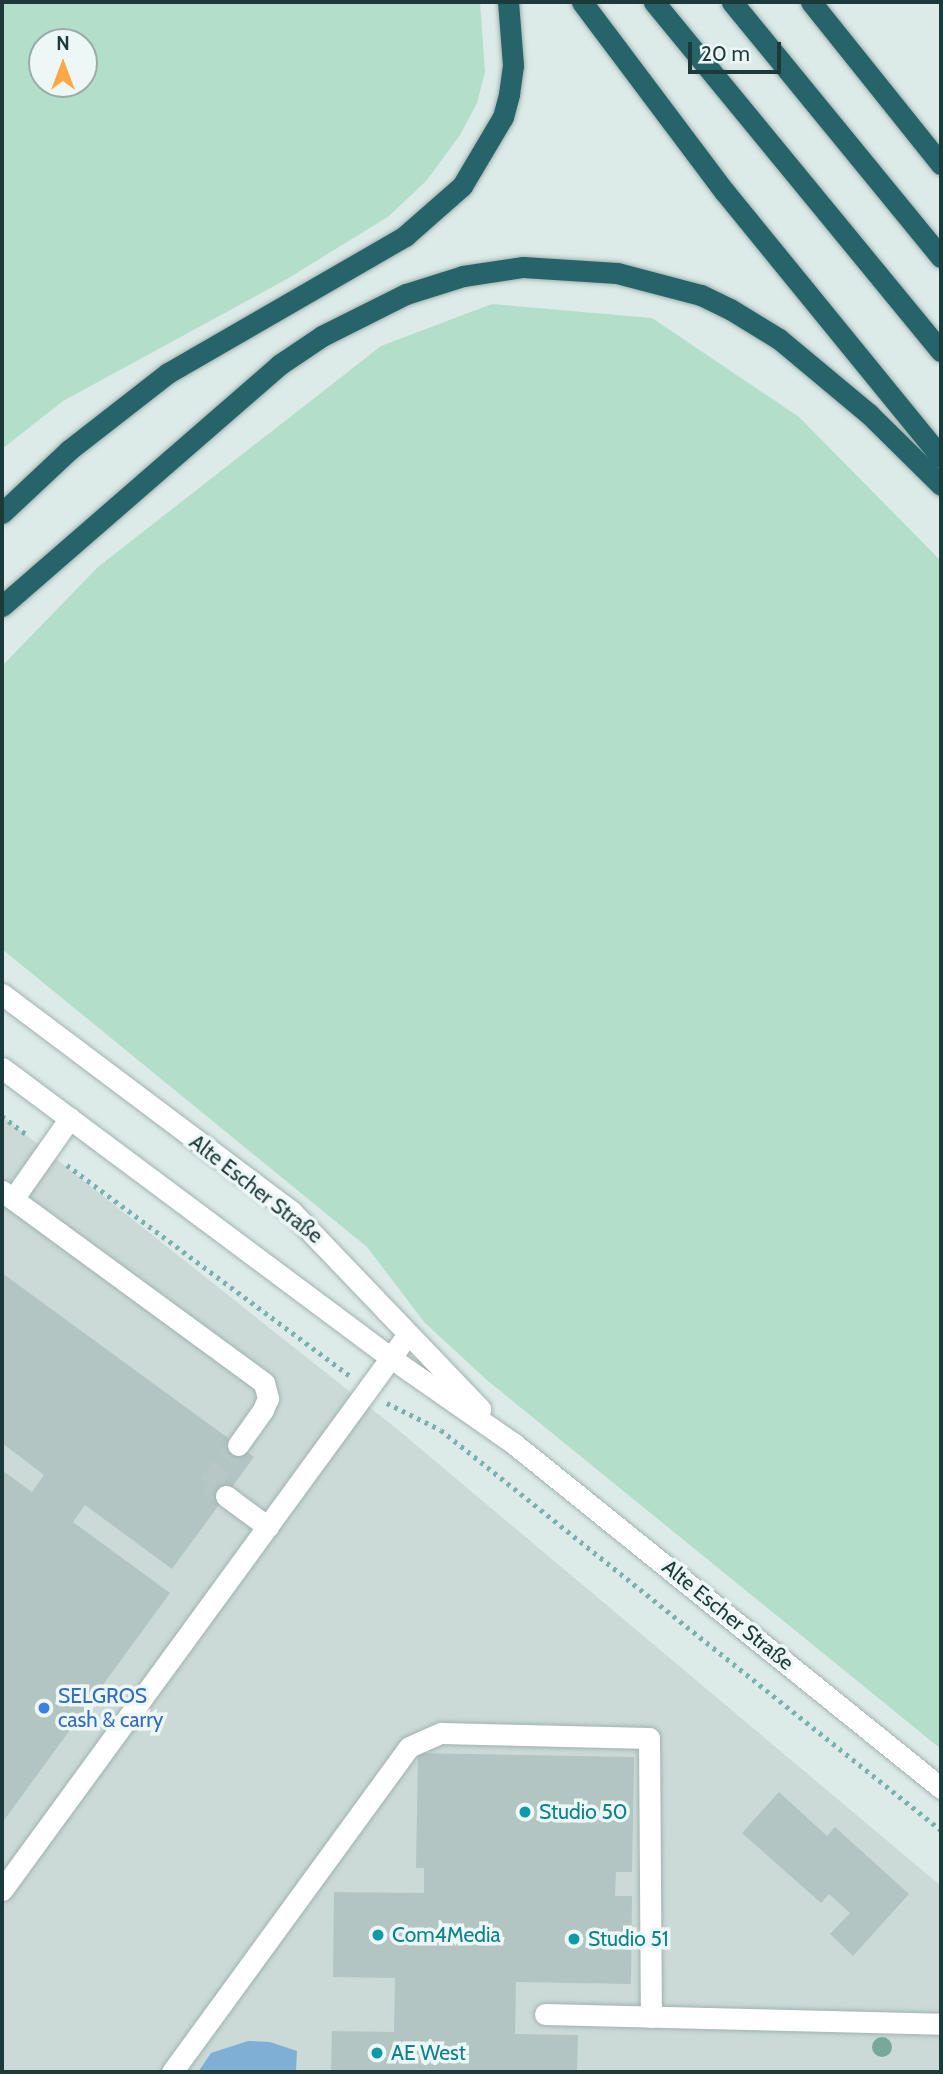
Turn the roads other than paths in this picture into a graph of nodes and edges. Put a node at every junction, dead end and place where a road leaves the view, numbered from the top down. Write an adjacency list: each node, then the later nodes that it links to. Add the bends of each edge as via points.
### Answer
1 (508, 2): 11 (highway, via 513,65 509,94 503,117 462,186 405,236 168,373 69,450)
2 (582, 2): 9 (highway, via 723,191)
3 (654, 2): 8 (highway)
4 (732, 2): 7 (highway)
5 (811, 2): 6 (highway)
6 (941, 163)
7 (941, 257)
8 (941, 351)
9 (941, 457)
10 (941, 485): 12 (highway, via 869,414 779,339 730,309 701,295 617,273 523,267 463,276 406,294 322,336 279,365)
11 (2, 513)
12 (2, 606)
13 (2, 995): 17 (street, Alte Escher Straße, via 291,1211)
14 (2, 1068): 15 (street, Alte Escher Straße)
15 (70, 1118): 16 (street); 18 (street, Alte Escher Straße)
16 (7, 1195): 20 (street, via 264,1382 268,1398)
17 (408, 1334): 18 (street); 19 (street, Alte Escher Straße)
18 (391, 1358): 19 (street, Alte Escher Straße); 22 (street)
19 (513, 1443): 23 (street, Alte Escher Straße)
20 (238, 1445)
21 (226, 1496): 22 (street)
22 (268, 1527): 24 (street)
23 (941, 1788)
24 (2, 1890)
25 (545, 2014): 26 (street)
26 (651, 2017): 27 (street); 28 (street, via 649,1738 442,1733 410,1747)
27 (941, 2024)
28 (172, 2072)

